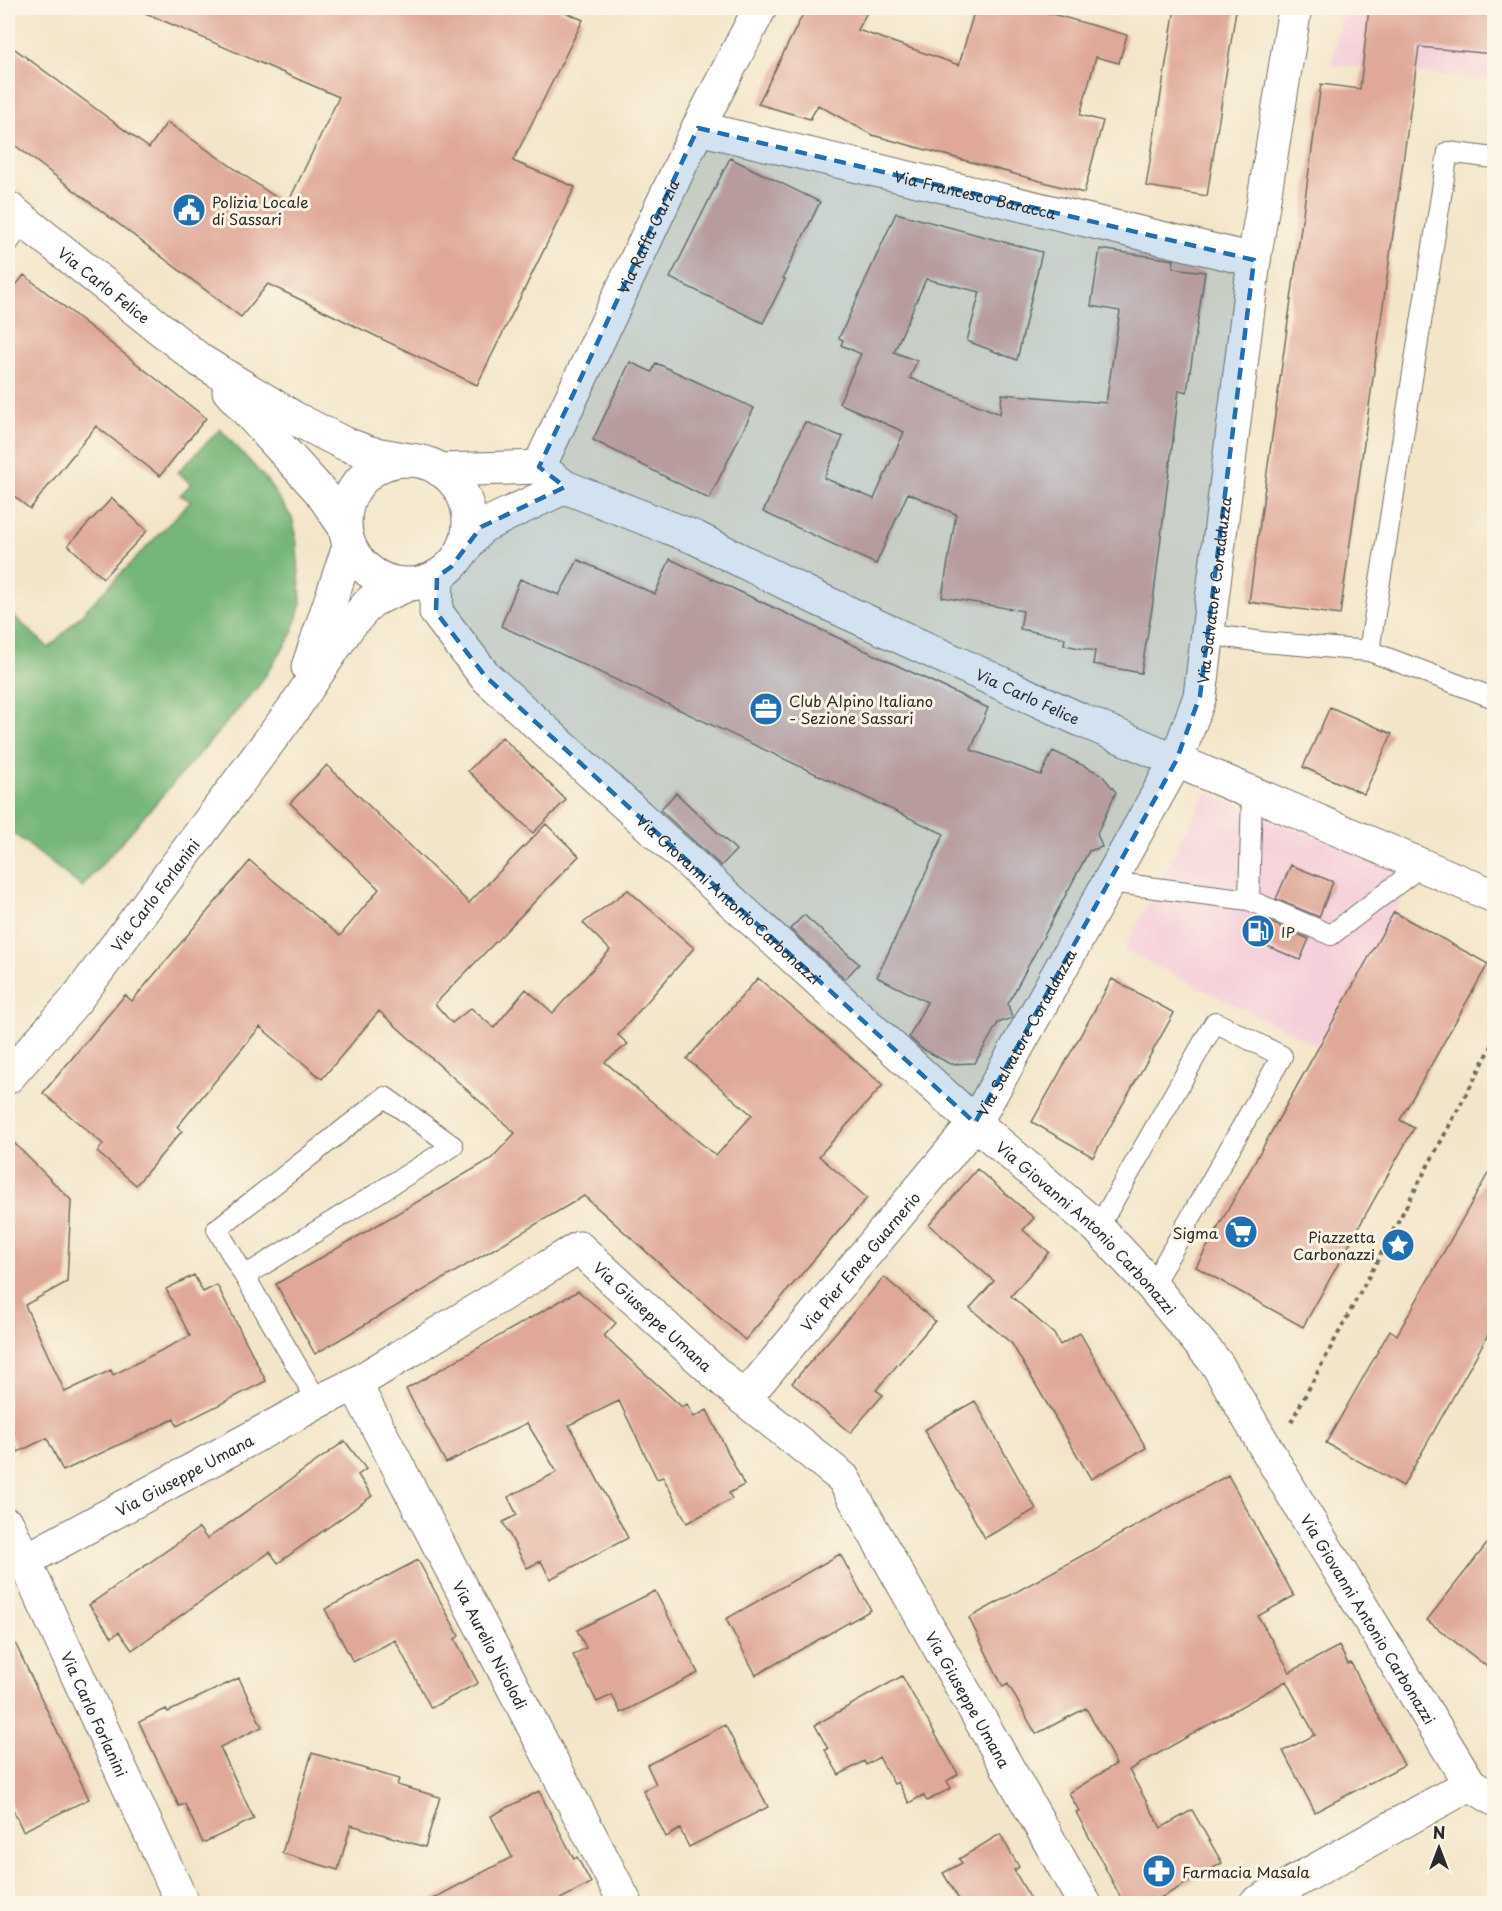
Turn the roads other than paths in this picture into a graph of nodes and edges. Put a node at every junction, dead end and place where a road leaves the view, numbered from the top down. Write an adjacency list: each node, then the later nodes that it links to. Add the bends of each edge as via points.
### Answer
1 (760, 8): 3 (street, Via Raffa Garzia)
2 (1295, 8): 6 (street, Via Salvatore Coradduzza)
3 (698, 128): 6 (street, Via Francesco Baracca); 9 (street, Via Raffa Garzia)
4 (1494, 158): 16 (lane, via 1448,152)
5 (13, 224): 7 (street, Via Carlo Felice)
6 (1254, 260): 15 (street, Via Salvatore Coradduzza)
7 (201, 361): 8 (street, Via Carlo Felice, via 343,443); 12 (street, Via Carlo Felice, via 320,491)
8 (409, 460): 10 (street); 12 (street, via 380,466 357,484 345,511)
9 (539, 466): 10 (street); 11 (street, Via Carlo Felice)
10 (440, 470): 13 (street, via 455,482 470,516)
11 (565, 487): 13 (street, via 481,526); 19 (street, Via Carlo Felice, via 696,538 816,598)
12 (347, 536): 14 (street, via 358,562 372,574 389,582); 18 (street, Via Carlo Forlanini)
13 (462, 553): 14 (street, via 451,567)
14 (422, 581): 18 (street, Via Carlo Forlanini, via 371,601 348,627); 26 (street, Via Giovanni Antonio Carbonazzi, via 436,612 485,676)
15 (1207, 634): 16 (lane); 19 (street, Via Salvatore Coradduzza, via 1200,696)
16 (1369, 651): 17 (lane)
17 (1494, 698)
18 (294, 708): 25 (street, Via Carlo Forlanini, via 75,1001)
19 (1176, 761): 20 (street, Via Carlo Felice); 22 (street, Via Salvatore Coradduzza)
20 (1252, 793): 21 (street, Via Carlo Felice); 24 (lane)
21 (1422, 865): 23 (street, Via Carlo Felice); 24 (lane, via 1331,935)
22 (1109, 882): 24 (lane); 26 (street, Via Salvatore Coradduzza)
23 (1494, 896)
24 (1249, 900)
25 (8, 1077)
26 (975, 1123): 27 (street, Via Giovanni Antonio Carbonazzi); 31 (street, Via Pier Enea Guarnerio)
27 (1098, 1228): 29 (street, Via Giovanni Antonio Carbonazzi); 29 (lane, via 1215,1022 1282,1056)
28 (244, 1276): 28 (lane, via 217,1229 385,1098 453,1146); 32 (lane)
29 (1152, 1286): 35 (street, Via Giovanni Antonio Carbonazzi, via 1217,1364)
30 (355, 1384): 31 (street, Via Giuseppe Umana, via 579,1248); 32 (street, Via Giuseppe Umana); 37 (street, Via Aurelio Nicolodi)
31 (744, 1399): 38 (street, Via Giuseppe Umana, via 843,1478)
32 (318, 1402): 34 (street, Via Giuseppe Umana)
33 (8, 1525): 34 (street, Via Carlo Forlanini)
34 (24, 1561): 36 (street, Via Carlo Forlanini)
35 (1482, 1791): 39 (street)
36 (183, 1904)
37 (626, 1904)
38 (1085, 1904)
39 (1255, 1904)

